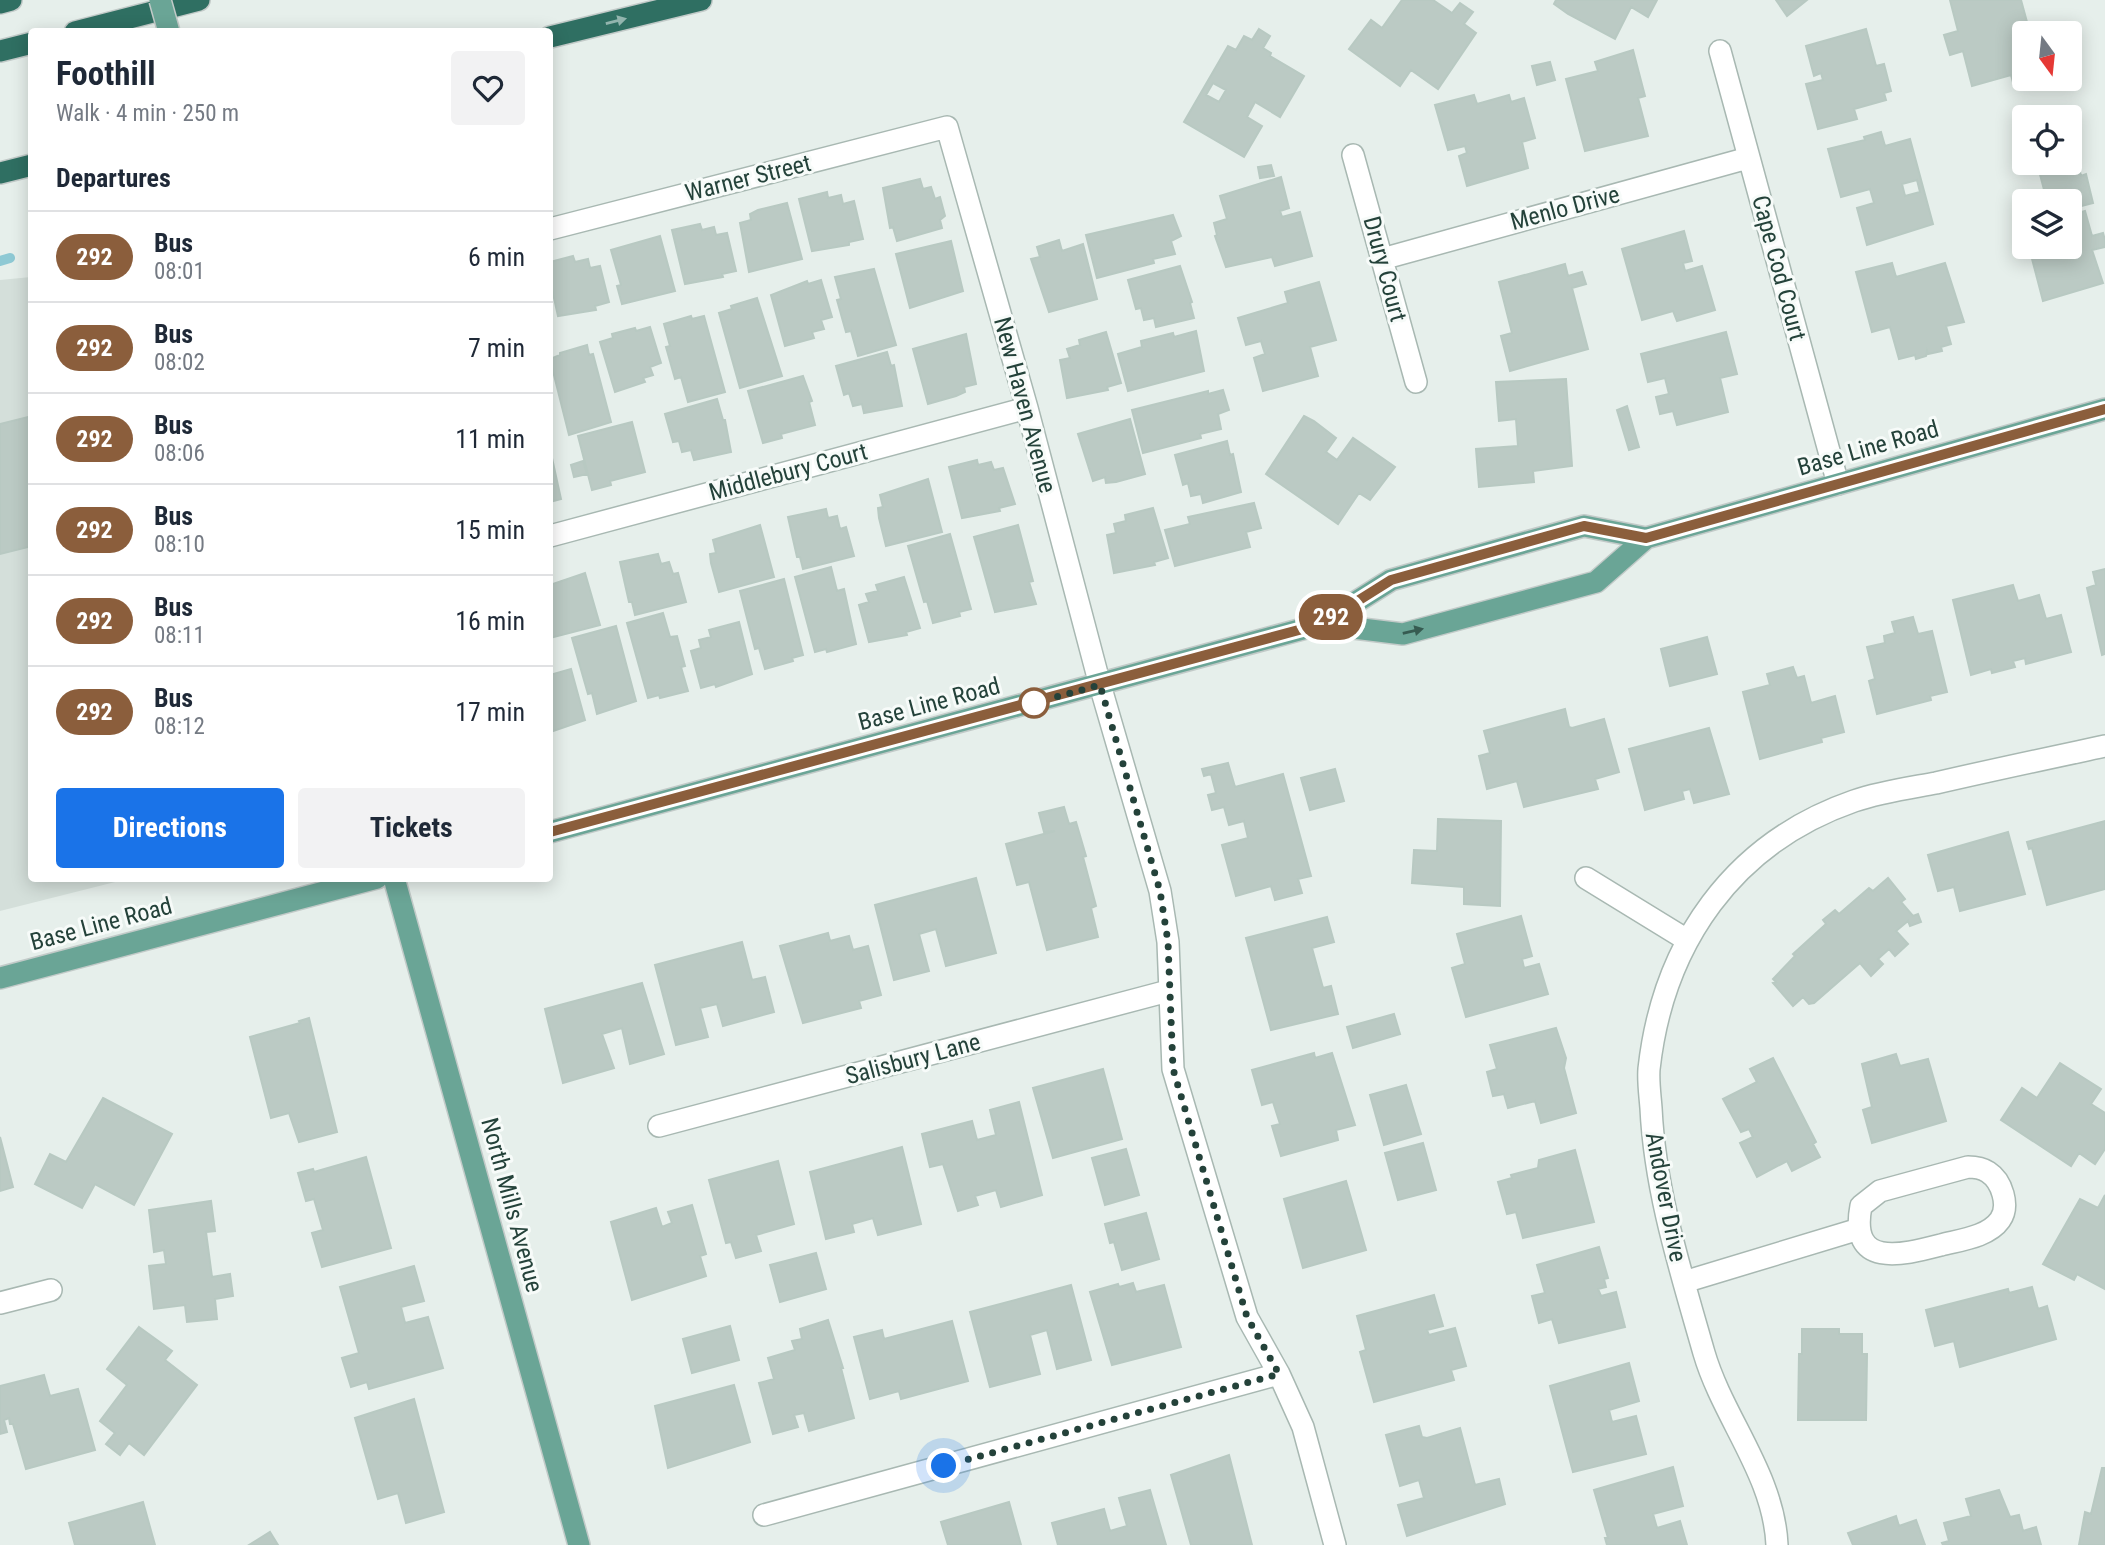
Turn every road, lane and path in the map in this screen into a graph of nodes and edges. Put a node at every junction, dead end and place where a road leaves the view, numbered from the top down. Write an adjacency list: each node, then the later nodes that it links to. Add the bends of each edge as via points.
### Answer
1 (11, 0): 5 (highway)
2 (160, 0): 7 (main road, bridge)
3 (199, 0): 6 (highway)
4 (701, 0): 8 (highway, one-way to 4)
5 (0, 3)
6 (90, 28)
7 (168, 28)
8 (553, 36)
9 (28, 44): 10 (highway)
10 (0, 51)
11 (1720, 51): 14 (street, Cape Cod Court)
12 (947, 127): 15 (street, Warner Street); 18 (street, New Haven Avenue)
13 (1353, 155): 16 (street, Drury Court)
14 (1748, 158): 16 (street, Menlo Drive); 20 (street, Cape Cod Court)
15 (553, 228)
16 (1382, 259): 17 (street, Drury Court)
17 (1416, 383)
18 (1027, 408): 21 (street, Middlebury Court); 24 (street, New Haven Avenue)
19 (2105, 409): 20 (main road, Base Line Road)
20 (1838, 484): 22 (main road, Base Line Road)
21 (553, 535)
22 (1646, 538): 23 (main road, Base Line Road, via 1584,526 1391,580); 23 (main road, Base Line Road, one-way to 22, via 1403,634 1596,582)
23 (1321, 624): 24 (main road, Base Line Road)
24 (1100, 685): 26 (main road, Base Line Road); 32 (street, New Haven Avenue, via 1160,891 1168,942)
25 (2105, 746): 30 (street, Andover Drive, via 1855,800 1805,822 1758,851 1719,892)
26 (553, 831)
27 (1586, 878): 30 (street)
28 (362, 882): 31 (main road, Base Line Road)
29 (395, 882): 40 (main road, North Mills Avenue)
30 (1687, 940): 35 (street, Andover Drive, via 1664,1002 1649,1070 1652,1142)
31 (0, 978)
32 (1168, 991): 33 (street, Salisbury Lane); 38 (street, New Haven Avenue, via 1173,1069 1247,1317)
33 (659, 1126)
34 (1859, 1230): 34 (street, via 1873,1251 1887,1255 1977,1236 2000,1220 2005,1205 2002,1190 1988,1172 1968,1167 1880,1191 1860,1206); 35 (street)
35 (1684, 1282): 42 (street, Andover Drive, via 1711,1375 1762,1479)
36 (51, 1290): 37 (street)
37 (0, 1303)
38 (1279, 1374): 39 (street); 41 (street, New Haven Avenue, via 1303,1427)
39 (764, 1515)
40 (579, 1545)
41 (1335, 1545)
42 (1777, 1545)

